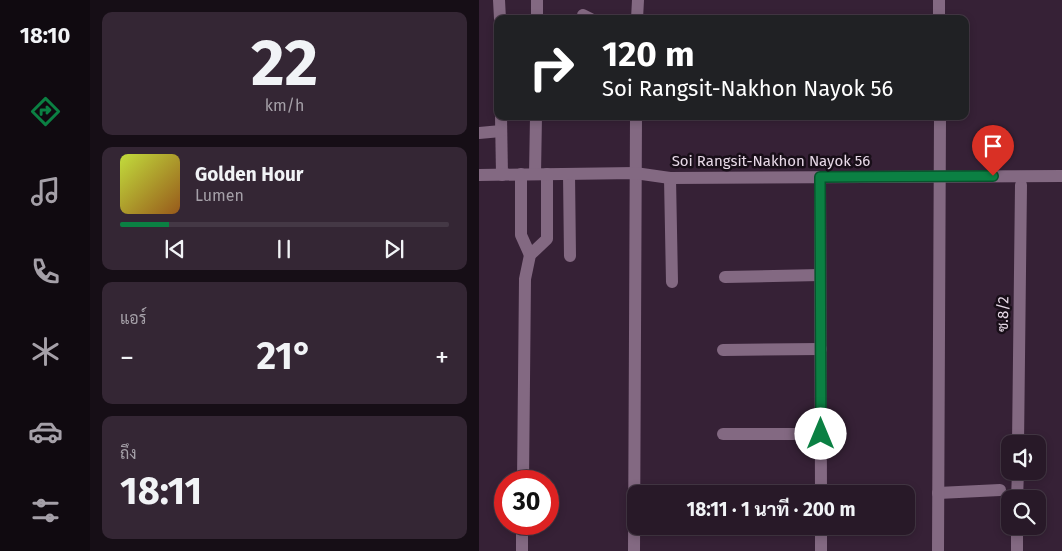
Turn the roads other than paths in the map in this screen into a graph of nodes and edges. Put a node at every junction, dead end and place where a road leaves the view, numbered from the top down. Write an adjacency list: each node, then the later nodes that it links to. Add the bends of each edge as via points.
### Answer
1 (499, 0): 5 (street)
2 (537, 0): 6 (street)
3 (638, 0): 7 (street)
4 (939, 0): 8 (street)
5 (500, 15)
6 (537, 15)
7 (637, 15)
8 (939, 15)
9 (501, 120): 13 (street)
10 (536, 120): 18 (street)
11 (636, 120): 15 (street)
12 (940, 120): 23 (street)
13 (501, 132): 14 (street); 16 (street)
14 (479, 133)
15 (635, 173): 19 (street, Soi Rangsit-Nakhon Nayok 56); 24 (street, Soi Rangsit-Nakhon Nayok 56); 44 (street)
16 (501, 174): 17 (street, Soi Rangsit-Nakhon Nayok 56); 20 (street, Soi Rangsit-Nakhon Nayok 56)
17 (521, 174): 18 (street, Soi Rangsit-Nakhon Nayok 56); 26 (street, via 521,235)
18 (541, 174): 19 (street, Soi Rangsit-Nakhon Nayok 56); 26 (street, via 547,239)
19 (569, 174): 27 (street)
20 (479, 175)
21 (1062, 176): 23 (street, Soi Rangsit-Nakhon Nayok 56)
22 (820, 177): 23 (street, Soi Rangsit-Nakhon Nayok 56); 24 (street, Soi Rangsit-Nakhon Nayok 56); 28 (street)
23 (940, 177): 39 (street)
24 (670, 178): 30 (street)
25 (1021, 185): 35 (street, ซ.8/2)
26 (530, 255): 36 (street, via 525,279)
27 (571, 256)
28 (820, 275): 29 (street); 31 (street)
29 (725, 277)
30 (672, 282)
31 (821, 349): 32 (street); 34 (street)
32 (723, 350)
33 (723, 434): 34 (street)
34 (821, 434): 37 (street)
35 (1018, 435)
36 (523, 470)
37 (821, 485)
38 (1000, 490): 39 (street)
39 (938, 493): 46 (street)
40 (522, 535): 43 (street)
41 (821, 535): 45 (street)
42 (1017, 535): 47 (street)
43 (522, 551)
44 (635, 551)
45 (821, 551)
46 (938, 551)
47 (1017, 551)

